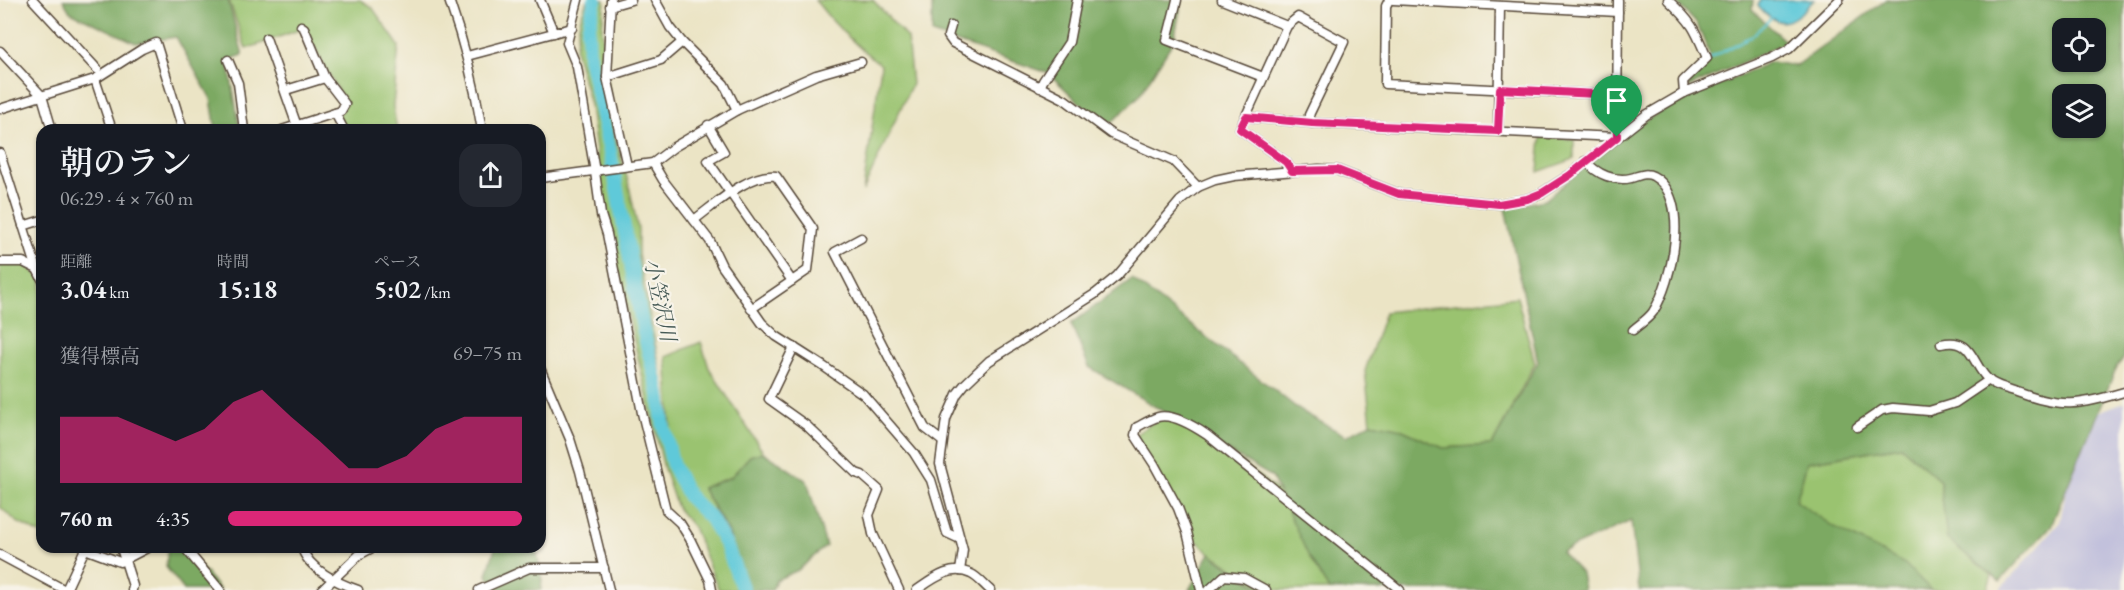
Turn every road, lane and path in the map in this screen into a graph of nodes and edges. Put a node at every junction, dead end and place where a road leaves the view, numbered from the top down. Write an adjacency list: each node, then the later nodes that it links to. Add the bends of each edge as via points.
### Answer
1 (33, 0): 28 (street)
2 (449, 0): 25 (street)
3 (540, 0): 21 (street)
4 (578, 0): 20 (street)
5 (632, 0): 14 (street)
6 (655, 0): 23 (street)
7 (1077, 0): 33 (street, via 1069,42)
8 (1177, 0): 30 (street, via 1167,40)
9 (1222, 0): 19 (street)
10 (1391, 0): 15 (street); 34 (street, via 1386,6 1384,84)
11 (1618, 0): 16 (street)
12 (1668, 0): 36 (street, via 1695,29 1707,58 1683,81)
13 (1839, 0): 36 (street, via 1798,43 1781,54)
14 (610, 3): 29 (street)
15 (1500, 6): 16 (street); 34 (street)
16 (1618, 12): 37 (street)
17 (301, 26): 31 (street)
18 (951, 26): 33 (street, via 948,36 953,43)
19 (1287, 26): 30 (street); 43 (street, via 1298,17 1344,42 1309,115)
20 (572, 28): 21 (street); 59 (street, via 567,43 577,67)
21 (554, 33): 25 (street)
22 (266, 38): 35 (street)
23 (682, 42): 29 (street, via 661,60); 40 (street, via 724,84)
24 (0, 51): 38 (street)
25 (467, 56): 51 (street)
26 (228, 60): 47 (street, via 238,83)
27 (861, 62): 40 (street, via 816,75)
28 (97, 69)
29 (607, 77): 58 (street)
30 (1263, 77): 42 (street)
31 (325, 78): 35 (street); 41 (street, via 345,104)
32 (95, 79): 38 (street); 45 (street); 46 (street, via 156,43)
33 (1040, 88): 62 (street, via 1064,99 1111,134 1173,161)
34 (1500, 89): 37 (street); 53 (street)
35 (286, 90): 48 (street)
36 (1684, 93): 54 (street)
37 (1616, 95): 54 (street)
38 (42, 96): 39 (street); 44 (street)
39 (0, 110)
40 (736, 110): 52 (street)
41 (335, 113): 49 (street); 50 (street)
42 (1246, 117): 43 (street); 60 (street, via 1240,129 1286,162)
43 (1312, 123): 53 (street)
44 (50, 124)
45 (110, 124)
46 (181, 124)
47 (243, 124)
48 (296, 124)
49 (303, 124)
50 (341, 124)
51 (481, 124)
52 (708, 125): 57 (street); 63 (street, via 723,152 708,161)
53 (1498, 131): 54 (street)
54 (1617, 137): 56 (street)
55 (0, 153): 66 (street)
56 (1586, 161): 60 (street, via 1542,193 1499,204 1399,194 1337,170); 73 (street, via 1598,173 1611,177 1651,174 1673,204 1675,241 1670,272 1653,313)
57 (653, 164): 58 (street); 64 (street)
58 (625, 166): 59 (street)
59 (597, 171): 61 (street); 101 (street, via 601,215 666,510 690,539)
60 (1292, 171): 62 (street, via 1234,176)
61 (546, 177)
62 (1198, 187): 80 (street, via 1180,201 1118,276 977,371 957,394 946,418)
63 (730, 194): 64 (street); 71 (street); 71 (street, via 764,175 776,176 813,229 808,270)
64 (694, 220): 72 (street)
65 (36, 222): 66 (street)
66 (23, 226): 69 (street)
67 (861, 238): 80 (street, via 835,252 925,428)
68 (0, 262): 70 (street, via 23,262)
69 (36, 266)
70 (36, 268)
71 (792, 281): 72 (street)
72 (751, 309): 75 (street, via 776,336)
73 (1633, 330)
74 (1941, 344): 76 (street, via 1962,344)
75 (794, 347): 81 (street, via 863,394 896,431 931,480 947,533); 102 (street, via 769,399 807,426 879,490 869,515 873,534)
76 (1989, 380): 78 (street, via 2041,401 2072,404); 79 (street, via 1955,403 1929,411 1882,410)
77 (546, 382): 91 (street, via 580,471)
78 (2124, 392)
79 (1857, 428)
80 (942, 441): 81 (street, via 942,476)
81 (960, 539): 92 (street)
82 (83, 553): 94 (street)
83 (96, 553): 90 (street, via 120,562)
84 (122, 553): 90 (street)
85 (137, 553): 90 (street)
86 (189, 553): 96 (street)
87 (304, 553): 93 (street)
88 (363, 553): 93 (street)
89 (0, 555): 94 (street)
90 (124, 559): 95 (street)
91 (604, 568): 99 (street, via 530,568); 100 (street)
92 (960, 571): 103 (street, via 938,575); 104 (street, via 972,574)
93 (333, 580): 97 (street); 98 (street)
94 (65, 590)
95 (132, 590)
96 (220, 590)
97 (322, 590)
98 (358, 590)
99 (479, 590)
100 (609, 590)
101 (712, 590)
102 (899, 590)
103 (917, 590)
104 (990, 590)
105 (1201, 590): 108 (street, via 1178,508 1135,435 1137,427 1156,417 1169,417 1207,435)
106 (1209, 590): 107 (street, via 1224,576 1245,578)
107 (1266, 590)
108 (1400, 590)

